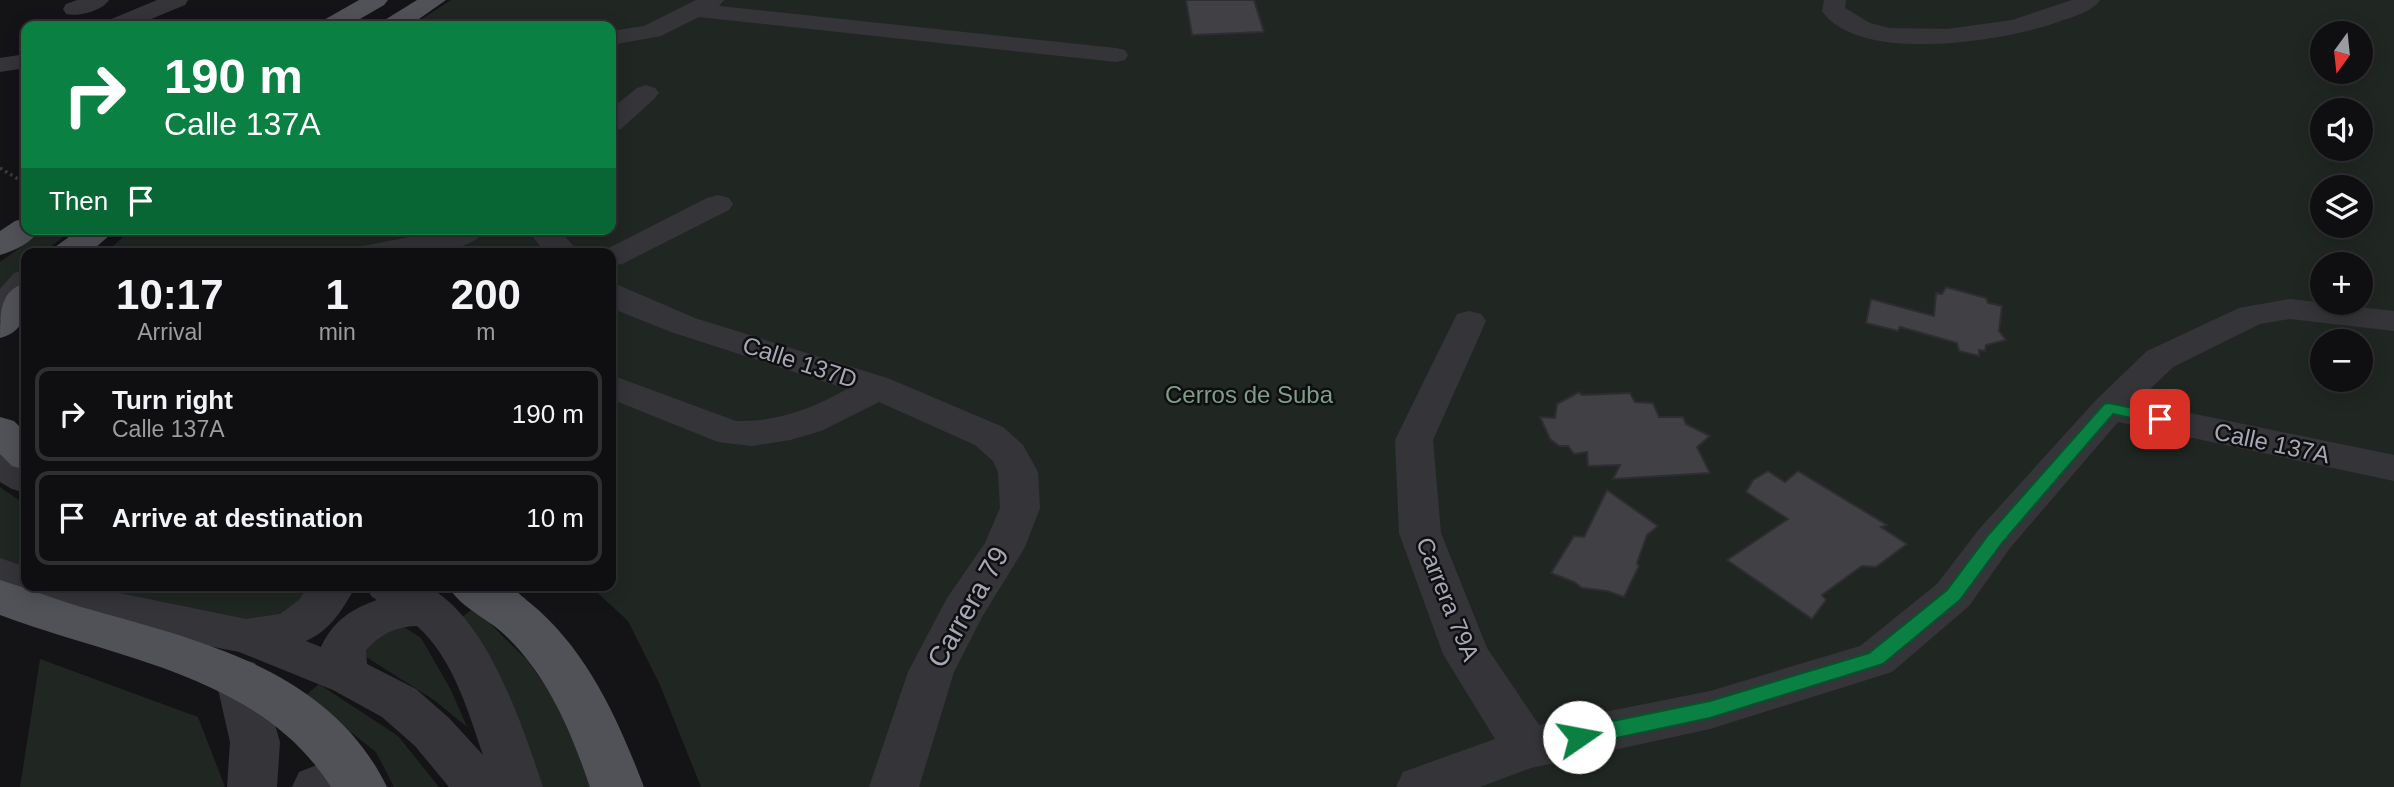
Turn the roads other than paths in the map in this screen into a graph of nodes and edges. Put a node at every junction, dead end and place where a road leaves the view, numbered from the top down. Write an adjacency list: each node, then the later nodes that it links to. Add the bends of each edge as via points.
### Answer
1 (98, 0): 10 (street)
2 (177, 0): 11 (street)
3 (376, 0): 12 (main road)
4 (388, 0): 13 (street)
5 (424, 0): 14 (street)
6 (434, 0): 15 (main road)
7 (1835, 0): 8 (street, via 1833,11 1864,29 1905,38 2011,27 2073,10)
8 (2089, 0)
9 (703, 5): 16 (street, via 664,29 642,37); 17 (street)
10 (74, 9)
11 (124, 21)
12 (340, 21)
13 (353, 21)
14 (389, 21)
15 (400, 21)
16 (616, 38)
17 (1116, 55)
18 (21, 62): 19 (street)
19 (0, 65)
20 (646, 93): 21 (street)
21 (616, 119)
22 (718, 204): 37 (street)
23 (21, 224): 25 (main road)
24 (21, 231): 31 (main road)
25 (0, 233)
26 (28, 235): 36 (street)
27 (82, 235): 32 (street)
28 (93, 235): 33 (main road)
29 (464, 235): 34 (lane)
30 (546, 235): 35 (street)
31 (0, 245)
32 (63, 248)
33 (75, 248)
34 (400, 248)
35 (558, 248)
36 (0, 254)
37 (616, 255)
38 (21, 286): 41 (street)
39 (616, 296): 45 (street, Calle 137D, via 683,325)
40 (21, 300): 44 (main road)
41 (0, 310)
42 (1469, 321): 64 (street, Carrera 79A, via 1414,440 1420,533 1466,654)
43 (2394, 321): 47 (street, via 2290,309 2251,315 2160,359)
44 (0, 327)
45 (877, 387): 46 (street, via 839,412 788,429 752,434 731,432); 49 (street, Calle 137D)
46 (616, 388)
47 (2109, 408): 52 (street, Calle 137A); 64 (street, via 1996,538 1954,595 1876,659 1710,710)
48 (0, 430): 50 (main road)
49 (989, 436): 70 (street, Carrera 79, via 1009,454 1018,472 1020,508 1004,547 930,671)
50 (21, 452)
51 (0, 464): 53 (street)
52 (2394, 468)
53 (21, 477)
54 (0, 574): 55 (street)
55 (21, 581)
56 (50, 591): 62 (street)
57 (331, 591): 62 (street, via 321,607 300,624)
58 (402, 591): 61 (street)
59 (479, 591): 69 (main road, via 539,636 562,667)
60 (0, 597): 62 (main road, via 179,653)
61 (429, 611): 63 (street, via 404,609 380,616 352,636 343,650); 68 (street, via 459,645 491,705)
62 (242, 656): 63 (street); 65 (main road, via 286,705 336,748); 66 (street, via 255,741)
63 (350, 677): 67 (street, via 399,703 432,732)
64 (1527, 748): 71 (street)
65 (345, 786)
66 (252, 787)
67 (475, 787)
68 (518, 787)
69 (617, 787)
70 (894, 787)
71 (1420, 787)

